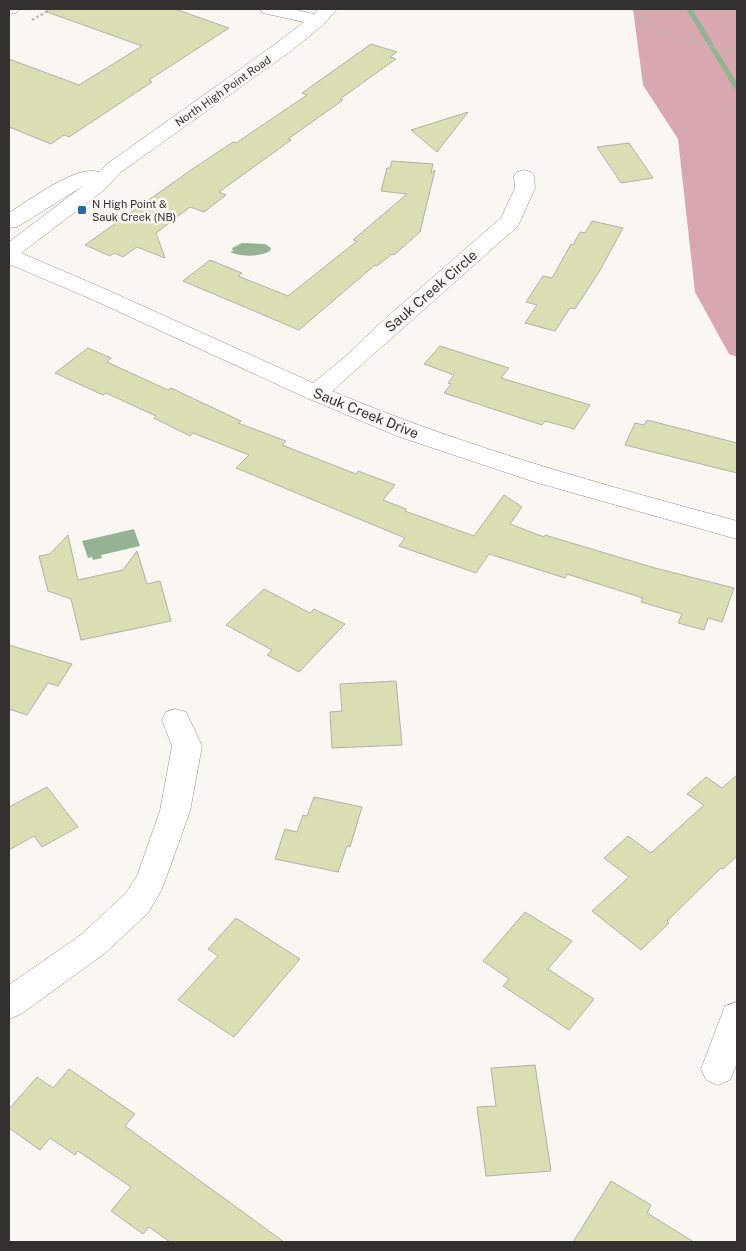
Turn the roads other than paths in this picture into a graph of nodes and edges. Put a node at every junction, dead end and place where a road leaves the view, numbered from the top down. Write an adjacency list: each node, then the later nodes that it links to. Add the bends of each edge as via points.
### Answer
1 (269, 9): 2 (street)
2 (323, 14): 3 (street, North High Point Road, via 284,47)
3 (114, 168): 5 (street, North High Point Road, via 71,184); 6 (street, North High Point Road, via 97,186)
4 (524, 176): 8 (street, Sauk Creek Circle, via 525,188 510,221)
5 (9, 222)
6 (9, 252)
7 (9, 256): 8 (street, Sauk Creek Drive)
8 (315, 393): 9 (street, Sauk Creek Drive, via 414,433 543,475)
9 (737, 530)
10 (176, 720): 11 (street, via 187,746 175,811 151,880 137,903 93,944)
11 (9, 1004)
12 (737, 1017): 13 (street)
13 (718, 1069)

